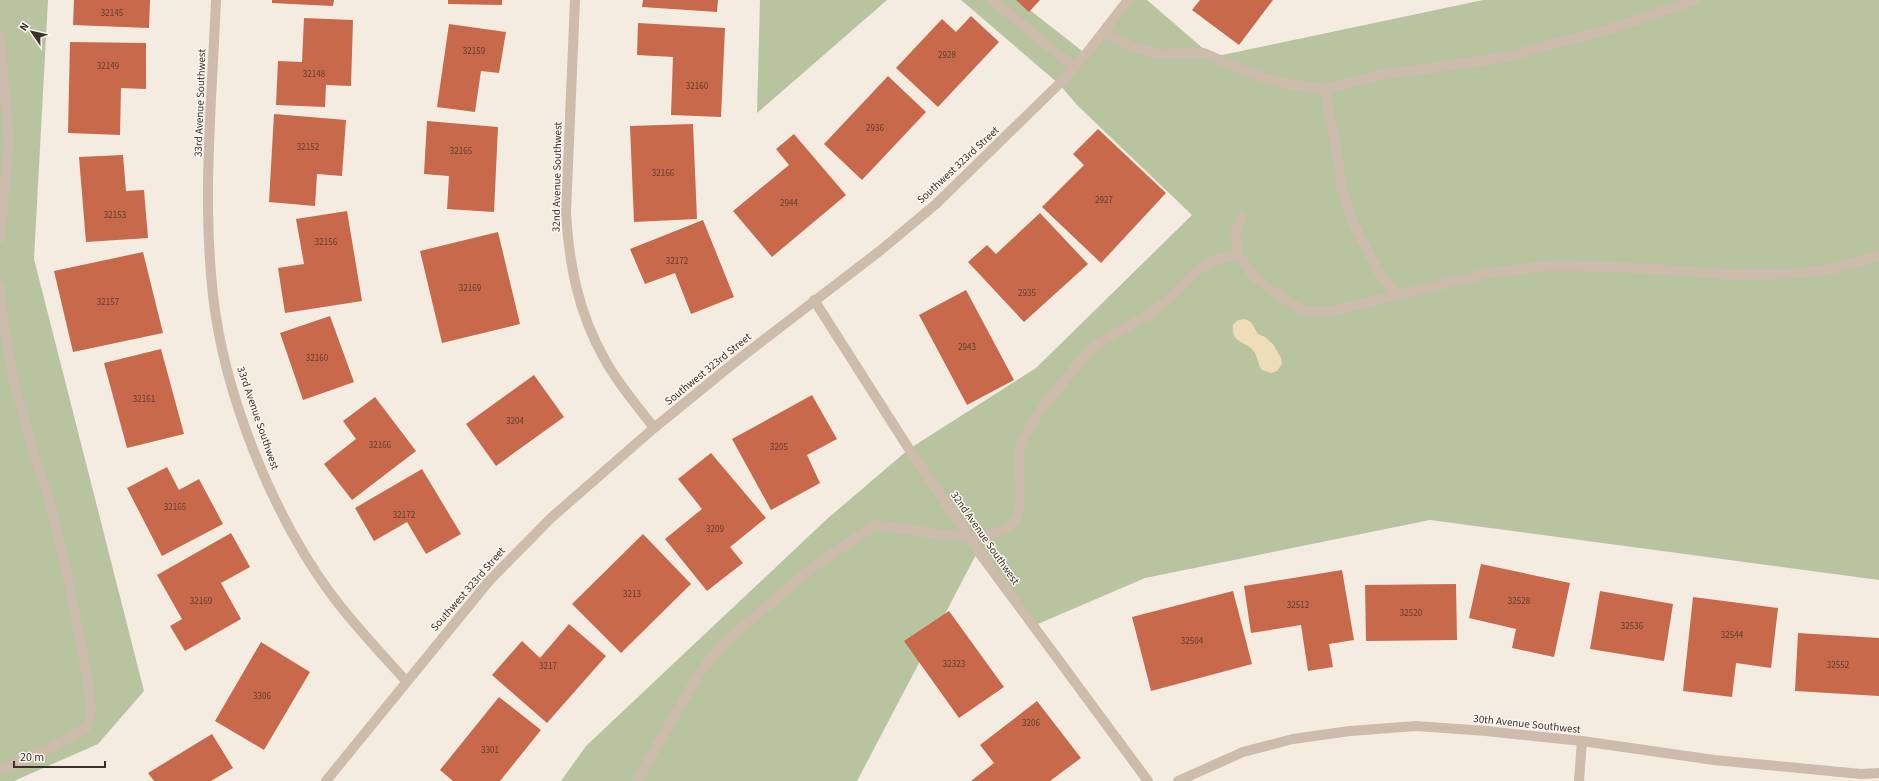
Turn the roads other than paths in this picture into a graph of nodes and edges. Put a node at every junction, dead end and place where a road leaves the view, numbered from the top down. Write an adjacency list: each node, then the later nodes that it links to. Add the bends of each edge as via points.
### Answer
1 (216, 0): 19 (street, 33rd Avenue Southwest, via 208,195 209,246 223,349 236,398 268,482 307,560 358,628)
2 (575, 0): 17 (street, 32nd Avenue Southwest, via 566,212 572,274 589,330 604,360)
3 (992, 0): 8 (street)
4 (1128, 0): 6 (street, Southwest 323rd Street)
5 (1695, 0): 9 (street, via 1610,29 1506,57 1382,75)
6 (1103, 33): 8 (street, Southwest 323rd Street); 9 (street, via 1136,48 1159,54 1204,53 1281,83)
7 (0, 36): 11 (street, via 9,143)
8 (1074, 68): 16 (street, Southwest 323rd Street, via 936,204 881,250)
9 (1324, 89): 15 (street, via 1342,189 1353,223 1378,273)
10 (1242, 217): 12 (street, via 1235,231)
11 (0, 238)
12 (1238, 255): 15 (street, via 1252,274 1269,289 1302,310 1322,312); 18 (street, via 1212,261 1152,313 1090,350 1037,415 1024,438 1018,458 1020,503 1012,524 992,534)
13 (1879, 256): 15 (street, via 1837,268 1790,274 1733,275 1658,269 1547,266 1489,272)
14 (0, 286): 21 (street, via 3,323 14,382 49,498 70,588 88,677 90,718 85,729)
15 (1398, 296)
16 (814, 300): 17 (street, Southwest 323rd Street); 18 (street, 32nd Avenue Southwest)
17 (654, 428): 19 (street, Southwest 323rd Street, via 518,550)
18 (968, 536): 24 (street, via 875,525 813,567 725,642 698,675); 25 (street, 32nd Avenue Southwest)
19 (406, 681): 23 (street, Southwest 323rd Street)
20 (1582, 741): 22 (street, 30th Avenue Southwest, via 1714,760 1861,774); 26 (street, 30th Avenue Southwest, via 1416,726 1350,731 1293,739 1243,752); 27 (street)
21 (0, 770)
22 (1879, 773)
23 (326, 781)
24 (637, 781)
25 (1148, 781)
26 (1178, 781)
27 (1579, 781)

